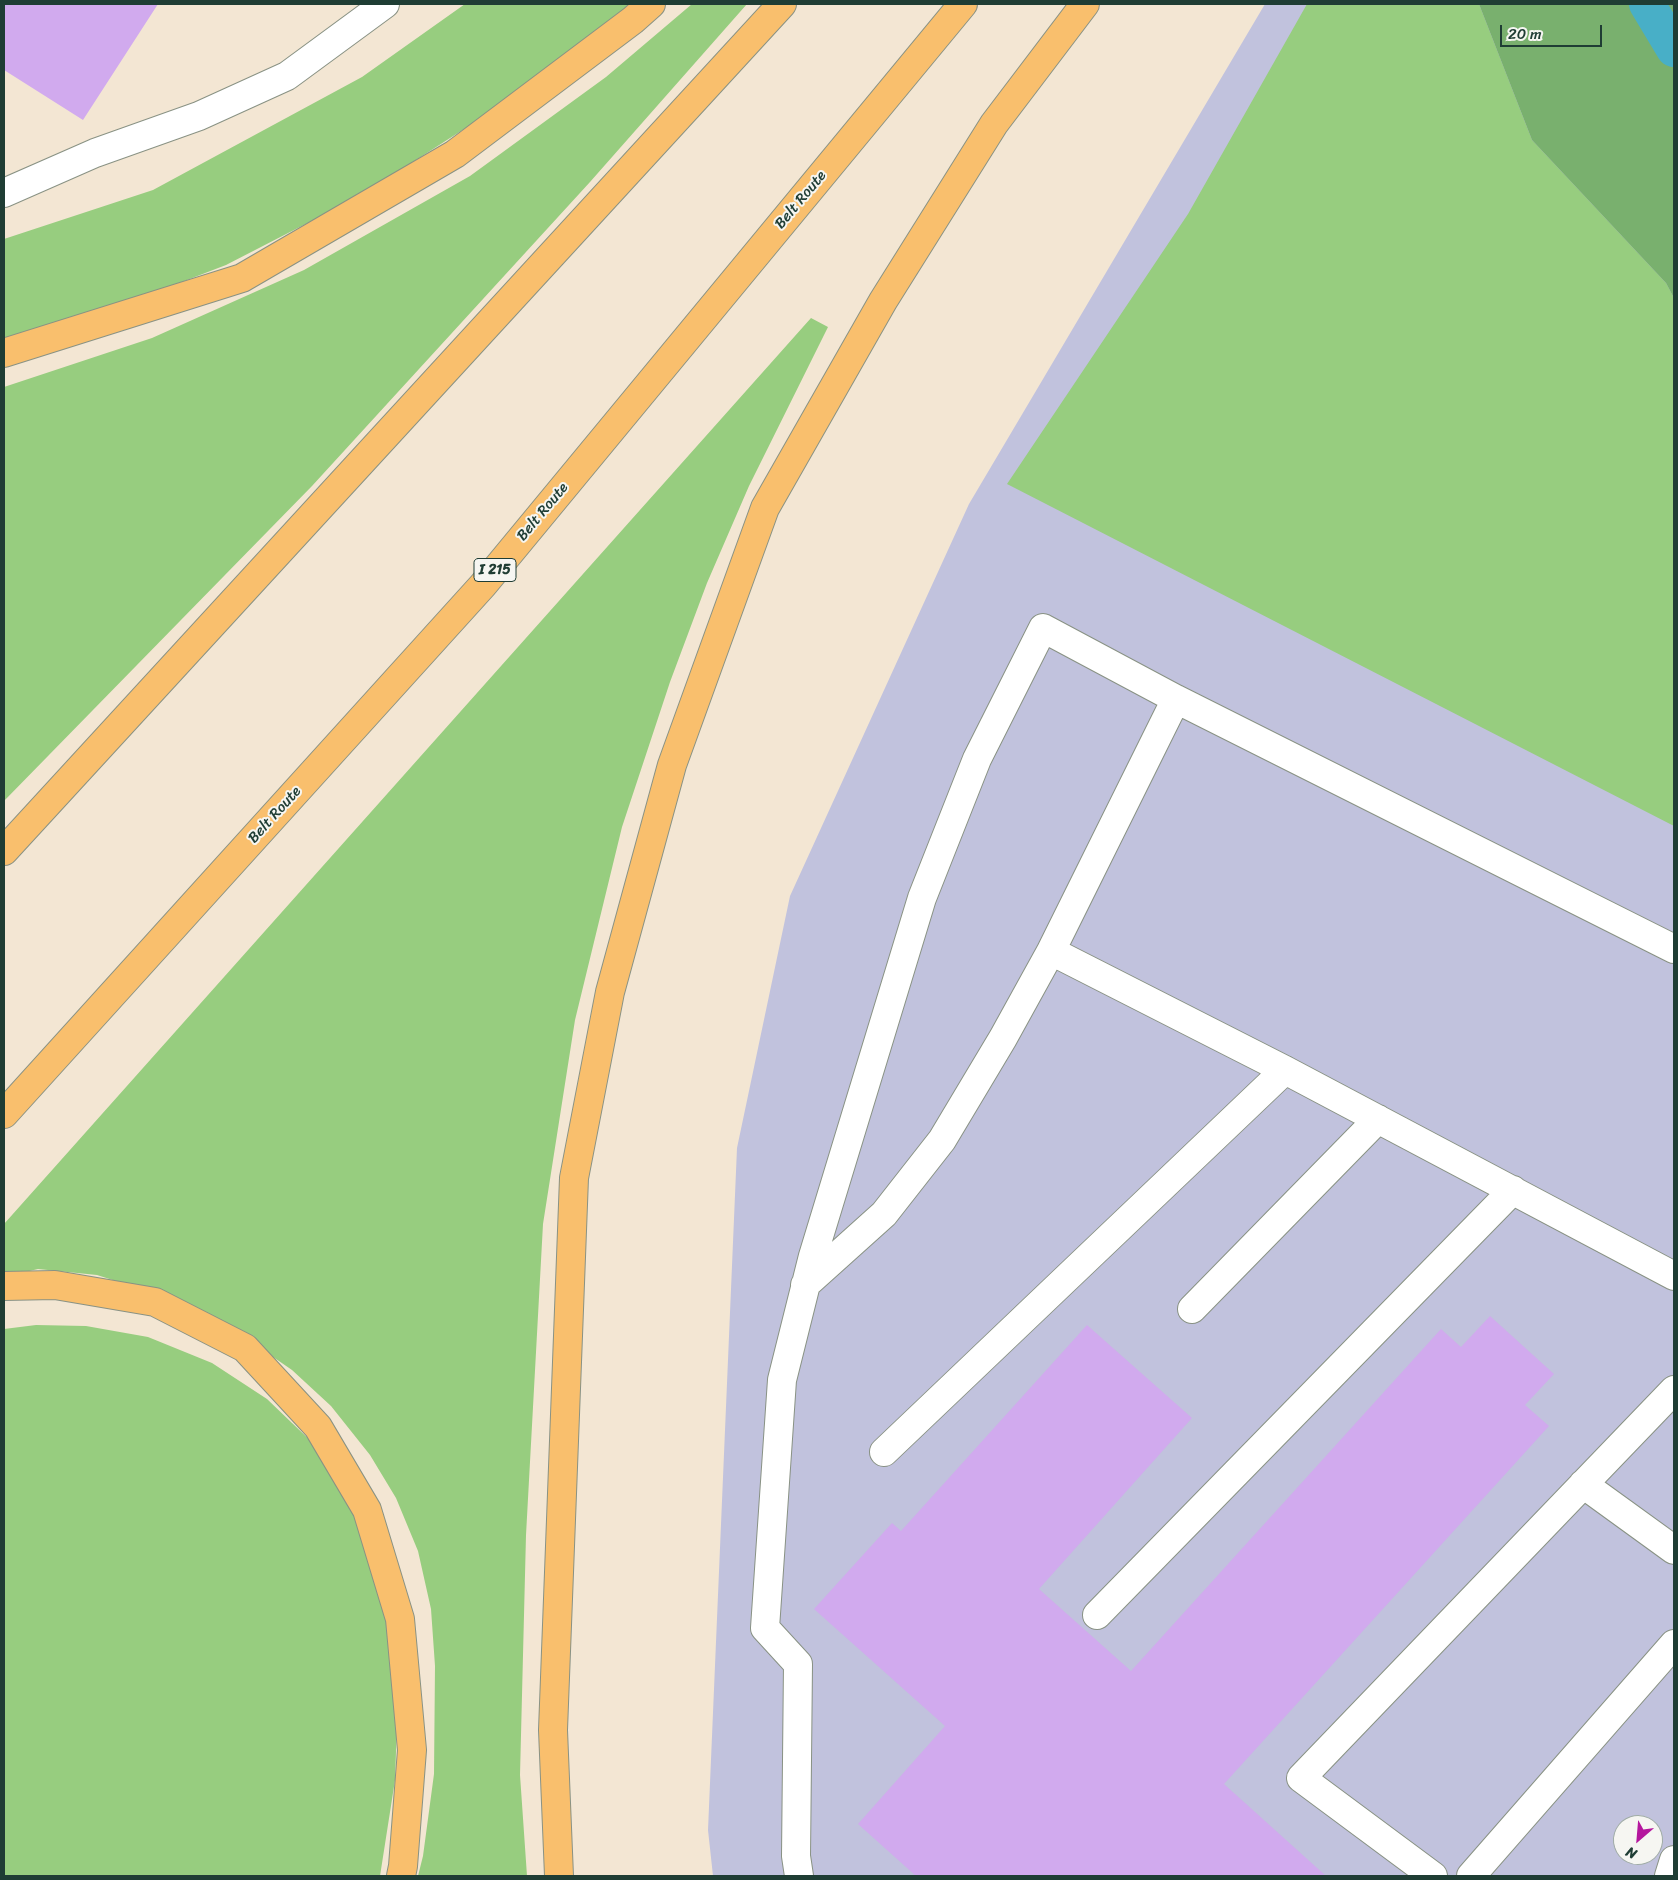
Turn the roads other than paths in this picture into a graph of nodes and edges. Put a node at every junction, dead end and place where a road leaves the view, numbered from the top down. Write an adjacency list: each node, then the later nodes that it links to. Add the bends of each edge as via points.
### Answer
1 (385, 4): 6 (lane, via 287,76 199,116 95,153)
2 (651, 4): 7 (highway, via 455,154 242,278)
3 (782, 4): 9 (highway)
4 (962, 4): 13 (highway, Belt Route / I 215, via 483,585)
5 (1085, 4): 28 (highway, via 994,124 883,301 765,508 672,765 610,992 574,1178 552,1730)
6 (4, 193)
7 (4, 353)
8 (1176, 699): 10 (lane); 11 (lane); 17 (lane, via 1043,628 976,759 922,898)
9 (4, 851)
10 (1674, 949)
11 (1051, 951): 12 (lane); 17 (lane, via 942,1140 884,1214)
12 (1285, 1070): 14 (lane); 21 (lane)
13 (4, 1114)
14 (1378, 1119): 15 (lane); 19 (lane)
15 (1513, 1190): 16 (lane); 24 (lane)
16 (1674, 1276)
17 (805, 1285): 29 (lane, via 782,1380 765,1628 798,1664 796,1856)
18 (4, 1286): 27 (highway, via 55,1284 155,1302 245,1348 318,1427 367,1510 400,1618 412,1750)
19 (1192, 1309)
20 (1674, 1390): 22 (lane)
21 (884, 1452)
22 (1584, 1484): 23 (lane); 30 (lane, via 1301,1778)
23 (1674, 1550)
24 (1097, 1615)
25 (1674, 1644): 31 (lane)
26 (1674, 1860): 32 (lane)
27 (401, 1876)
28 (559, 1876)
29 (799, 1876)
30 (1433, 1876)
31 (1471, 1876)
32 (1669, 1876)

